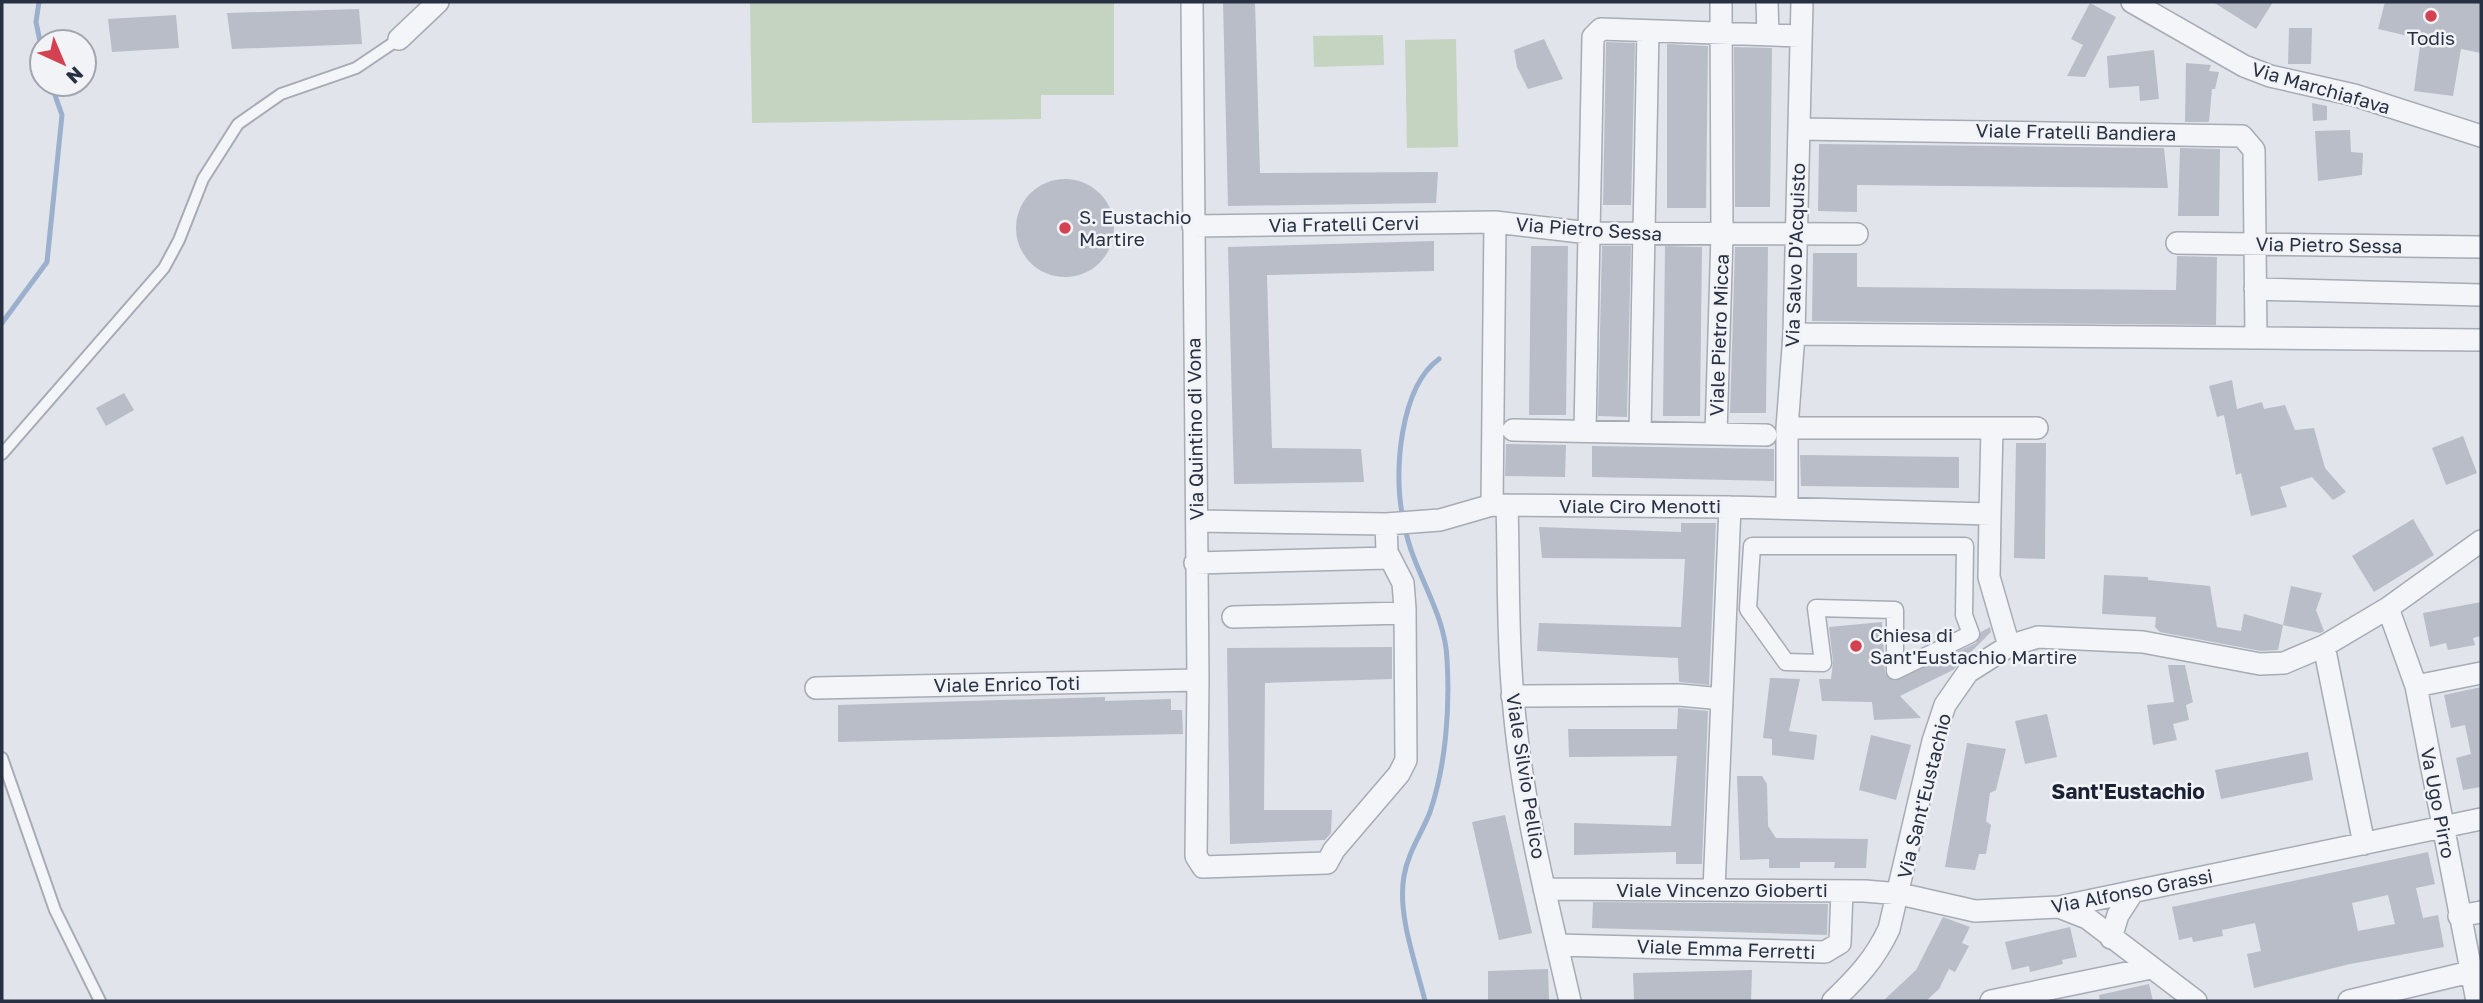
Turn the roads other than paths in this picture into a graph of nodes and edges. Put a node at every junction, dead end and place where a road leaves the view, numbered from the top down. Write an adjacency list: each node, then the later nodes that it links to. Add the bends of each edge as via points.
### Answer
1 (438, 2): 11 (street)
2 (1192, 2): 15 (street, Via Quintino di Vona)
3 (1721, 2): 8 (street, Viale Pietro Micca)
4 (1767, 2): 9 (street)
5 (1802, 2): 10 (street, Via Salvo D'Acquisto)
6 (2132, 2): 13 (street, Via Marchiafava, via 2270,76 2354,95)
7 (1648, 31): 8 (street); 16 (street, via 1601,29 1593,37); 17 (street)
8 (1722, 33): 9 (street); 19 (street, Viale Pietro Micca)
9 (1768, 35): 10 (street)
10 (1801, 36): 12 (street, Via Salvo D'Acquisto)
11 (399, 39): 37 (lane, via 356,68 281,94 238,124 203,179 164,268)
12 (1799, 130): 20 (street, Via Salvo D'Acquisto); 22 (street, Viale Fratelli Bandiera, via 2242,136 2254,150)
13 (2481, 136)
14 (1495, 222): 15 (street, Via Fratelli Cervi); 16 (street, Via Pietro Sessa); 38 (street, Via Pietro Sessa)
15 (1193, 226): 42 (street, Via Quintino di Vona)
16 (1589, 233): 17 (street, Via Pietro Sessa); 33 (street)
17 (1646, 234): 19 (street, Via Pietro Sessa); 34 (street)
18 (1857, 234): 20 (street, Via Pietro Sessa)
19 (1722, 235): 20 (street, Via Pietro Sessa); 35 (street, Viale Pietro Micca)
20 (1797, 236): 26 (street, Via Salvo D'Acquisto)
21 (2177, 243): 22 (street, Via Pietro Sessa)
22 (2255, 244): 23 (street, Via Pietro Sessa); 24 (street, Viale Fratelli Bandiera)
23 (2481, 247)
24 (2255, 289): 25 (street); 27 (street, Viale Fratelli Bandiera)
25 (2481, 295)
26 (1794, 334): 27 (street); 29 (street, Via Salvo D'Acquisto)
27 (2256, 337): 28 (street)
28 (2481, 340)
29 (1787, 428): 30 (street); 40 (street, Via Salvo D'Acquisto)
30 (1992, 428): 31 (street); 41 (street)
31 (2037, 428)
32 (1513, 430): 33 (street)
33 (1585, 431): 34 (street)
34 (1640, 432): 35 (street)
35 (1716, 434): 36 (street)
36 (1766, 435)
37 (2, 454)
38 (1500, 505): 39 (street, Viale Ciro Menotti); 43 (street, Viale Ciro Menotti, via 1440,520); 57 (street, Viale Silvio Pellico)
39 (1730, 507): 40 (street, Viale Ciro Menotti); 58 (street)
40 (1787, 508): 41 (street, Viale Ciro Menotti)
41 (1990, 514): 51 (street, via 1989,577)
42 (1196, 521): 43 (street, Viale Ciro Menotti); 47 (street, Via Quintino di Vona)
43 (1386, 524): 46 (street)
44 (2481, 541): 48 (street, Via Sant'Eustachio)
45 (1965, 546): 45 (street, via 1752,546 1748,609 1786,662 1823,663 1816,608 1895,611 1895,671 1971,634 1964,615)
46 (1388, 558): 47 (street); 49 (street, via 1403,583)
47 (1195, 563): 54 (street, Via Quintino di Vona)
48 (2388, 608): 52 (street, Via Sant'Eustachio); 55 (street, Va Ugo Pirro)
49 (1405, 613): 50 (street); 54 (street, Via Quintino di Vona, via 1406,760 1328,863 1203,867 1196,856)
50 (1233, 617)
51 (2009, 646): 52 (street, Via Sant'Eustachio, via 2038,637 2143,642 2260,664 2284,663); 67 (street, Via Sant'Eustachio, via 1968,672 1945,705)
52 (2324, 646): 62 (street)
53 (2481, 673): 55 (street)
54 (1198, 680): 56 (street, Viale Enrico Toti)
55 (2416, 686): 61 (street, Va Ugo Pirro)
56 (816, 688)
57 (1512, 696): 58 (street); 63 (street, Viale Silvio Pellico)
58 (1717, 698): 64 (street)
59 (2, 758): 75 (lane, via 55,910)
60 (2481, 819): 61 (street, Via Alfonso Grassi)
61 (2443, 828): 62 (street, Via Alfonso Grassi); 70 (street, Va Ugo Pirro)
62 (2364, 844): 66 (street, Via Alfonso Grassi)
63 (1544, 889): 64 (street, Viale Vincenzo Gioberti); 72 (street, Viale Silvio Pellico)
64 (1714, 890): 65 (street, Viale Vincenzo Gioberti)
65 (1842, 891): 67 (street, Viale Vincenzo Gioberti); 72 (street, Viale Emma Ferretti, via 1840,943 1825,952)
66 (2133, 892): 68 (street, Via Alfonso Grassi); 71 (street, via 2118,915)
67 (1900, 894): 68 (street, Via Alfonso Grassi, via 1975,911); 77 (street, Via Sant'Eustachio, via 1876,956)
68 (2059, 906): 71 (street, via 2087,918)
69 (2481, 912): 70 (street)
70 (2459, 916): 74 (street, Va Ugo Pirro)
71 (2111, 938): 73 (street)
72 (1557, 945): 76 (street, Viale Silvio Pellico)
73 (2151, 968): 78 (street); 79 (street)
74 (2470, 972): 80 (street); 81 (street, Va Ugo Pirro)
75 (100, 1001)
76 (1570, 1001)
77 (1833, 1001)
78 (1991, 1001)
79 (2196, 1001)
80 (2349, 1001)
81 (2477, 1001)

